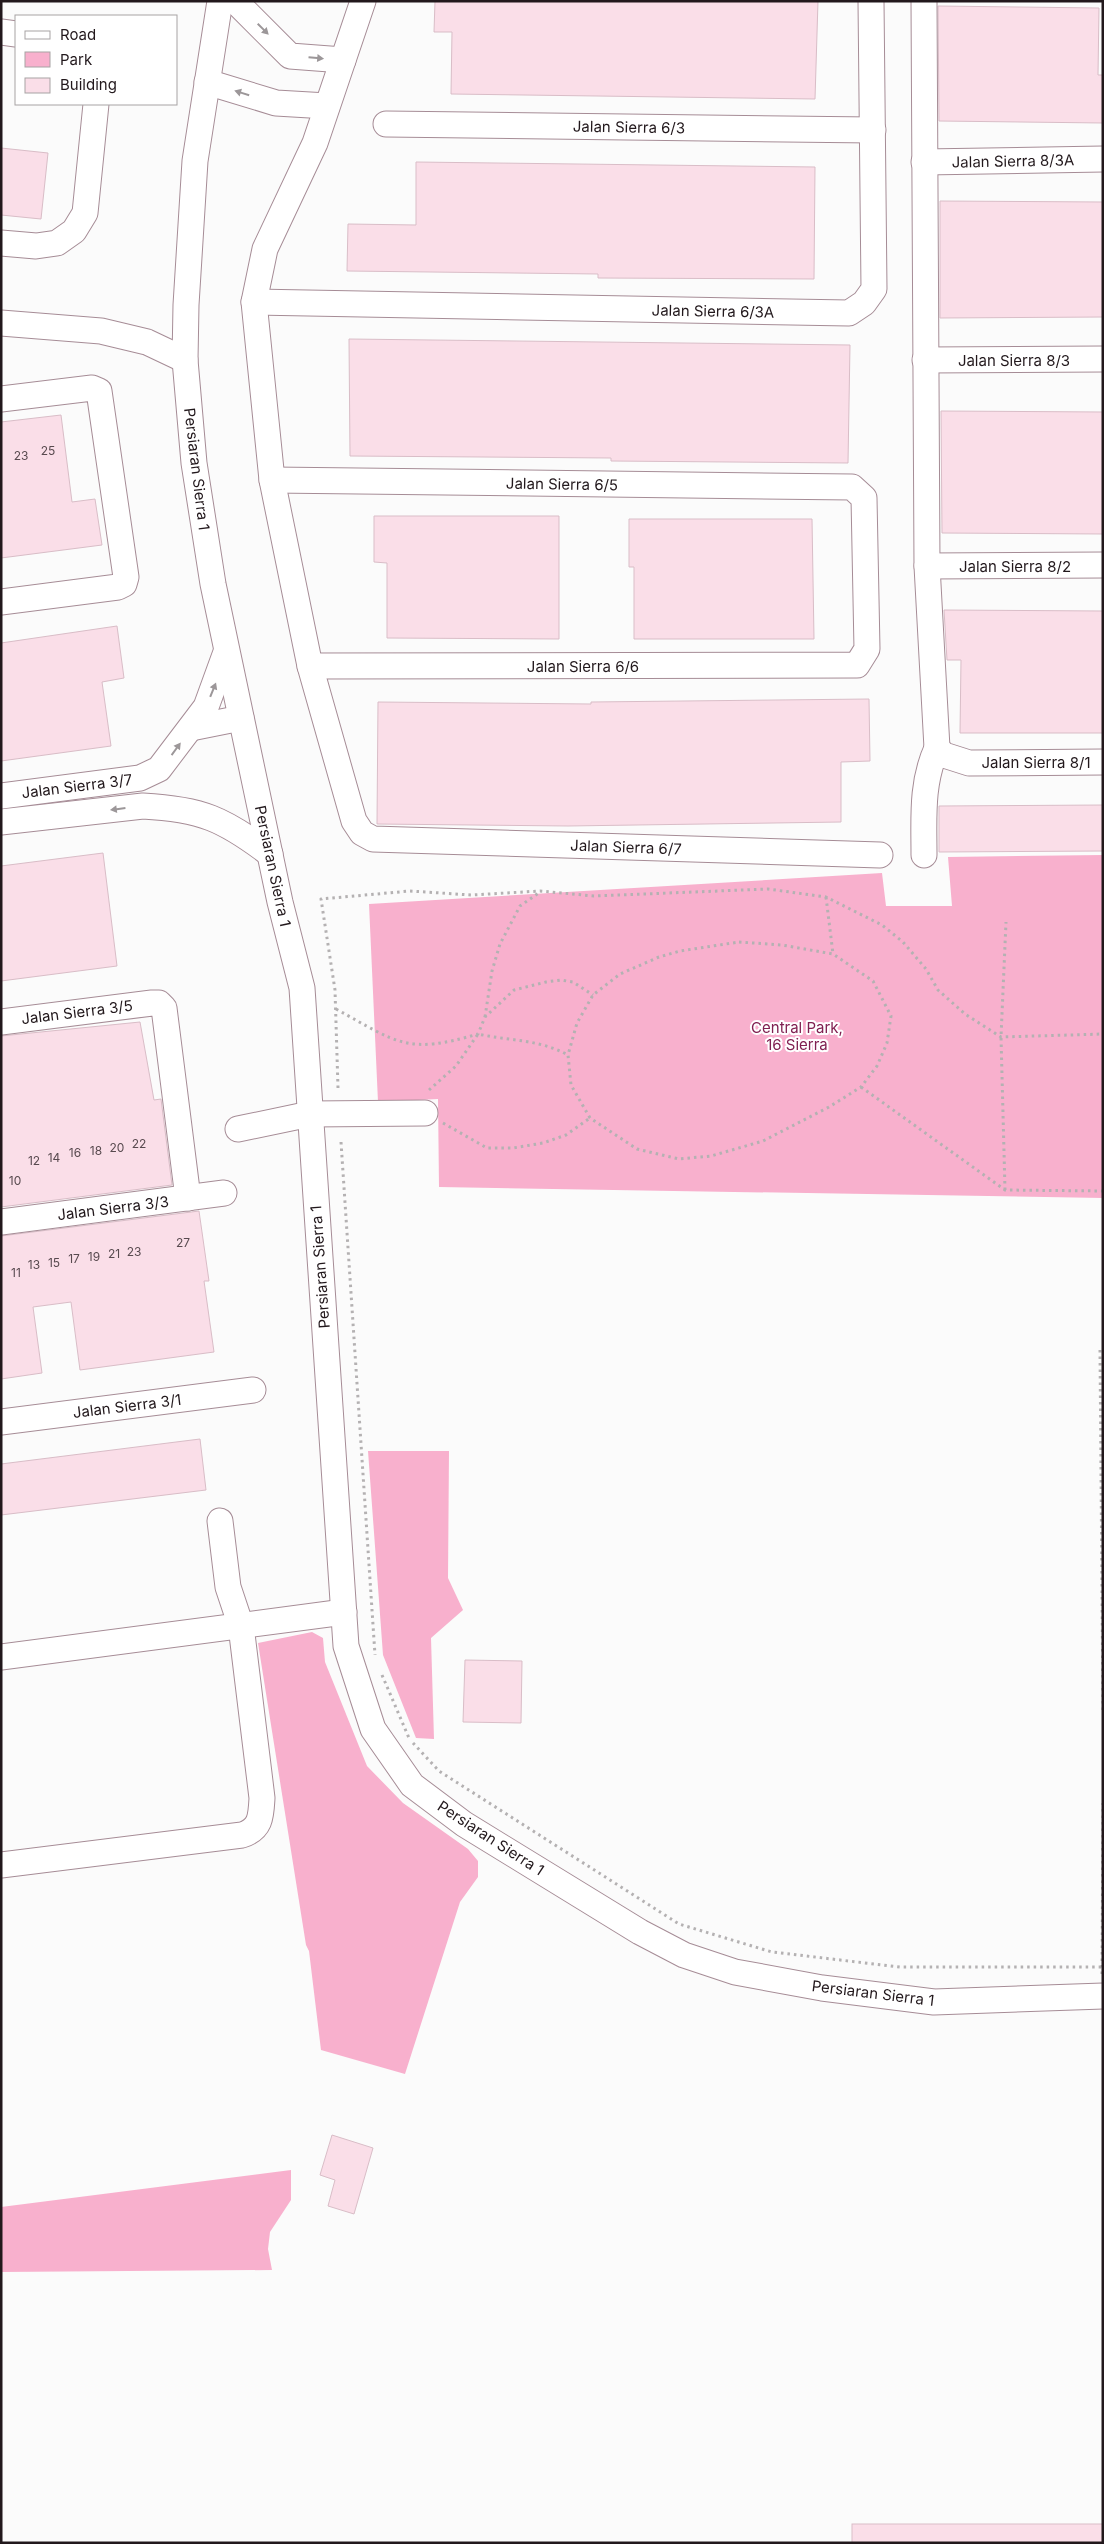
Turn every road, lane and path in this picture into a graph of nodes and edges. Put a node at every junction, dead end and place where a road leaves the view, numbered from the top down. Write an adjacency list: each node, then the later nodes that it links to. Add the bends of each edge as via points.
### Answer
1 (220, 1): 9 (street, Persiaran Sierra 1)
2 (235, 1): 8 (street, one-way to 8, via 290,56)
3 (363, 1): 8 (street)
4 (871, 1): 13 (street, Jalan Sierra 6/3A)
5 (924, 1): 15 (street)
6 (1, 32): 7 (street)
7 (15, 34)
8 (343, 60): 11 (street)
9 (207, 82): 11 (street, one-way to 9, via 276,103); 20 (street, Persiaran Sierra 1, via 195,161)
10 (96, 105): 16 (street, via 85,213 74,231 57,243 36,246)
11 (328, 106): 17 (street, via 315,143 265,250)
12 (386, 124): 13 (street, Jalan Sierra 6/3)
13 (873, 130): 17 (street, Jalan Sierra 6/3A, via 874,289 849,313)
14 (1103, 160): 15 (street, Jalan Sierra 8/3A)
15 (924, 162): 21 (street)
16 (1, 243)
17 (254, 302): 23 (street)
18 (1, 323): 20 (street, via 101,331 147,342)
19 (1103, 359): 21 (street, Jalan Sierra 8/3)
20 (185, 360): 27 (street, Persiaran Sierra 1, via 194,463 213,584)
21 (925, 360): 24 (street)
22 (1, 399): 26 (street, via 92,388 99,391 125,567 124,584 118,588)
23 (272, 480): 28 (street); 29 (street, Jalan Sierra 6/5, via 852,487 864,498 867,649)
24 (927, 566): 25 (street, Jalan Sierra 8/2); 32 (street)
25 (1103, 566)
26 (1, 602)
27 (227, 648): 30 (street, Persiaran Sierra 1); 31 (street, Jalan Sierra 3/7, one-way to 27, via 206,706)
28 (310, 666): 29 (street, Jalan Sierra 6/6); 43 (street, Jalan Sierra 6/7, via 354,821 362,833 373,839)
29 (857, 666)
30 (241, 718): 31 (street); 38 (street, Persiaran Sierra 1)
31 (191, 728): 34 (street, Jalan Sierra 3/7, one-way to 31, via 159,769)
32 (937, 748): 33 (street, Jalan Sierra 8/1, via 944,755 968,763); 44 (street, via 924,788)
33 (1103, 762)
34 (140, 778): 35 (street, Jalan Sierra 3/7); 37 (street)
35 (28, 792): 36 (street, Jalan Sierra 3/7); 40 (street)
36 (1, 796)
37 (143, 806): 39 (street, Jalan Sierra 3/7); 40 (street, Jalan Sierra 3/7, one-way to 40)
38 (261, 810): 39 (street); 42 (street, Persiaran Sierra 1)
39 (210, 816): 42 (street, Jalan Sierra 3/7)
40 (34, 819): 41 (street, Jalan Sierra 3/7)
41 (1, 822)
42 (270, 854): 60 (street, Persiaran Sierra 1, via 302,988)
43 (880, 855)
44 (924, 855)
45 (540, 891): 46 (path, via 594,896 768,889); 50 (path, via 471,895 410,891 322,899); 51 (path, via 520,906 500,944)
46 (826, 897): 48 (path); 55 (path, via 882,925 903,942 926,969 938,990 965,1014)
47 (1006, 922): 55 (path)
48 (832, 954): 49 (path, via 782,945 739,942 688,950 660,957 620,974); 57 (path, via 873,981 891,1016 887,1043 877,1066)
49 (593, 995): 51 (path, via 573,982 546,982 514,990); 56 (path, via 577,1024)
50 (336, 1009): 53 (path, via 396,1042 410,1045 439,1044); 58 (path)
51 (485, 1017): 53 (path)
52 (1, 1022): 67 (street, Jalan Sierra 3/5, via 159,1003 164,1008)
53 (478, 1034): 56 (path, via 532,1041 552,1046); 59 (path, via 456,1066 425,1094 422,1106)
54 (1103, 1034): 55 (path)
55 (1001, 1038): 64 (path)
56 (568, 1055): 61 (path, via 571,1085)
57 (861, 1087): 61 (path, via 763,1141 711,1156 678,1159 637,1148); 64 (path)
58 (338, 1088)
59 (425, 1113): 60 (street); 61 (path, via 487,1148 543,1143 566,1135)
60 (310, 1114): 62 (street); 74 (street, Persiaran Sierra 1)
61 (590, 1118)
62 (238, 1129)
63 (341, 1142): 77 (path)
64 (1005, 1190): 65 (path)
65 (1103, 1191)
66 (224, 1193): 67 (street, Jalan Sierra 3/3)
67 (188, 1198): 68 (street, Jalan Sierra 3/3)
68 (1, 1222)
69 (1100, 1350): 73 (path)
70 (253, 1390): 71 (street, Jalan Sierra 3/1)
71 (1, 1422)
72 (220, 1521): 75 (street, via 228,1587)
73 (1102, 1587): 79 (path)
74 (344, 1612): 75 (street); 84 (street, Persiaran Sierra 1, via 346,1646 373,1728 412,1785 464,1824 640,1932 684,1955 735,1972 803,1985 934,2002)
75 (241, 1626): 76 (street); 82 (street, via 262,1798 261,1815 253,1832)
76 (1, 1657)
77 (375, 1660)
78 (379, 1669): 83 (path, via 410,1740 439,1771 678,1924 772,1952 900,1967)
79 (1103, 1714)
80 (1103, 1802): 81 (path)
81 (1103, 1844): 83 (path)
82 (1, 1866)
83 (1102, 1967): 84 (path)
84 (1102, 1996)

